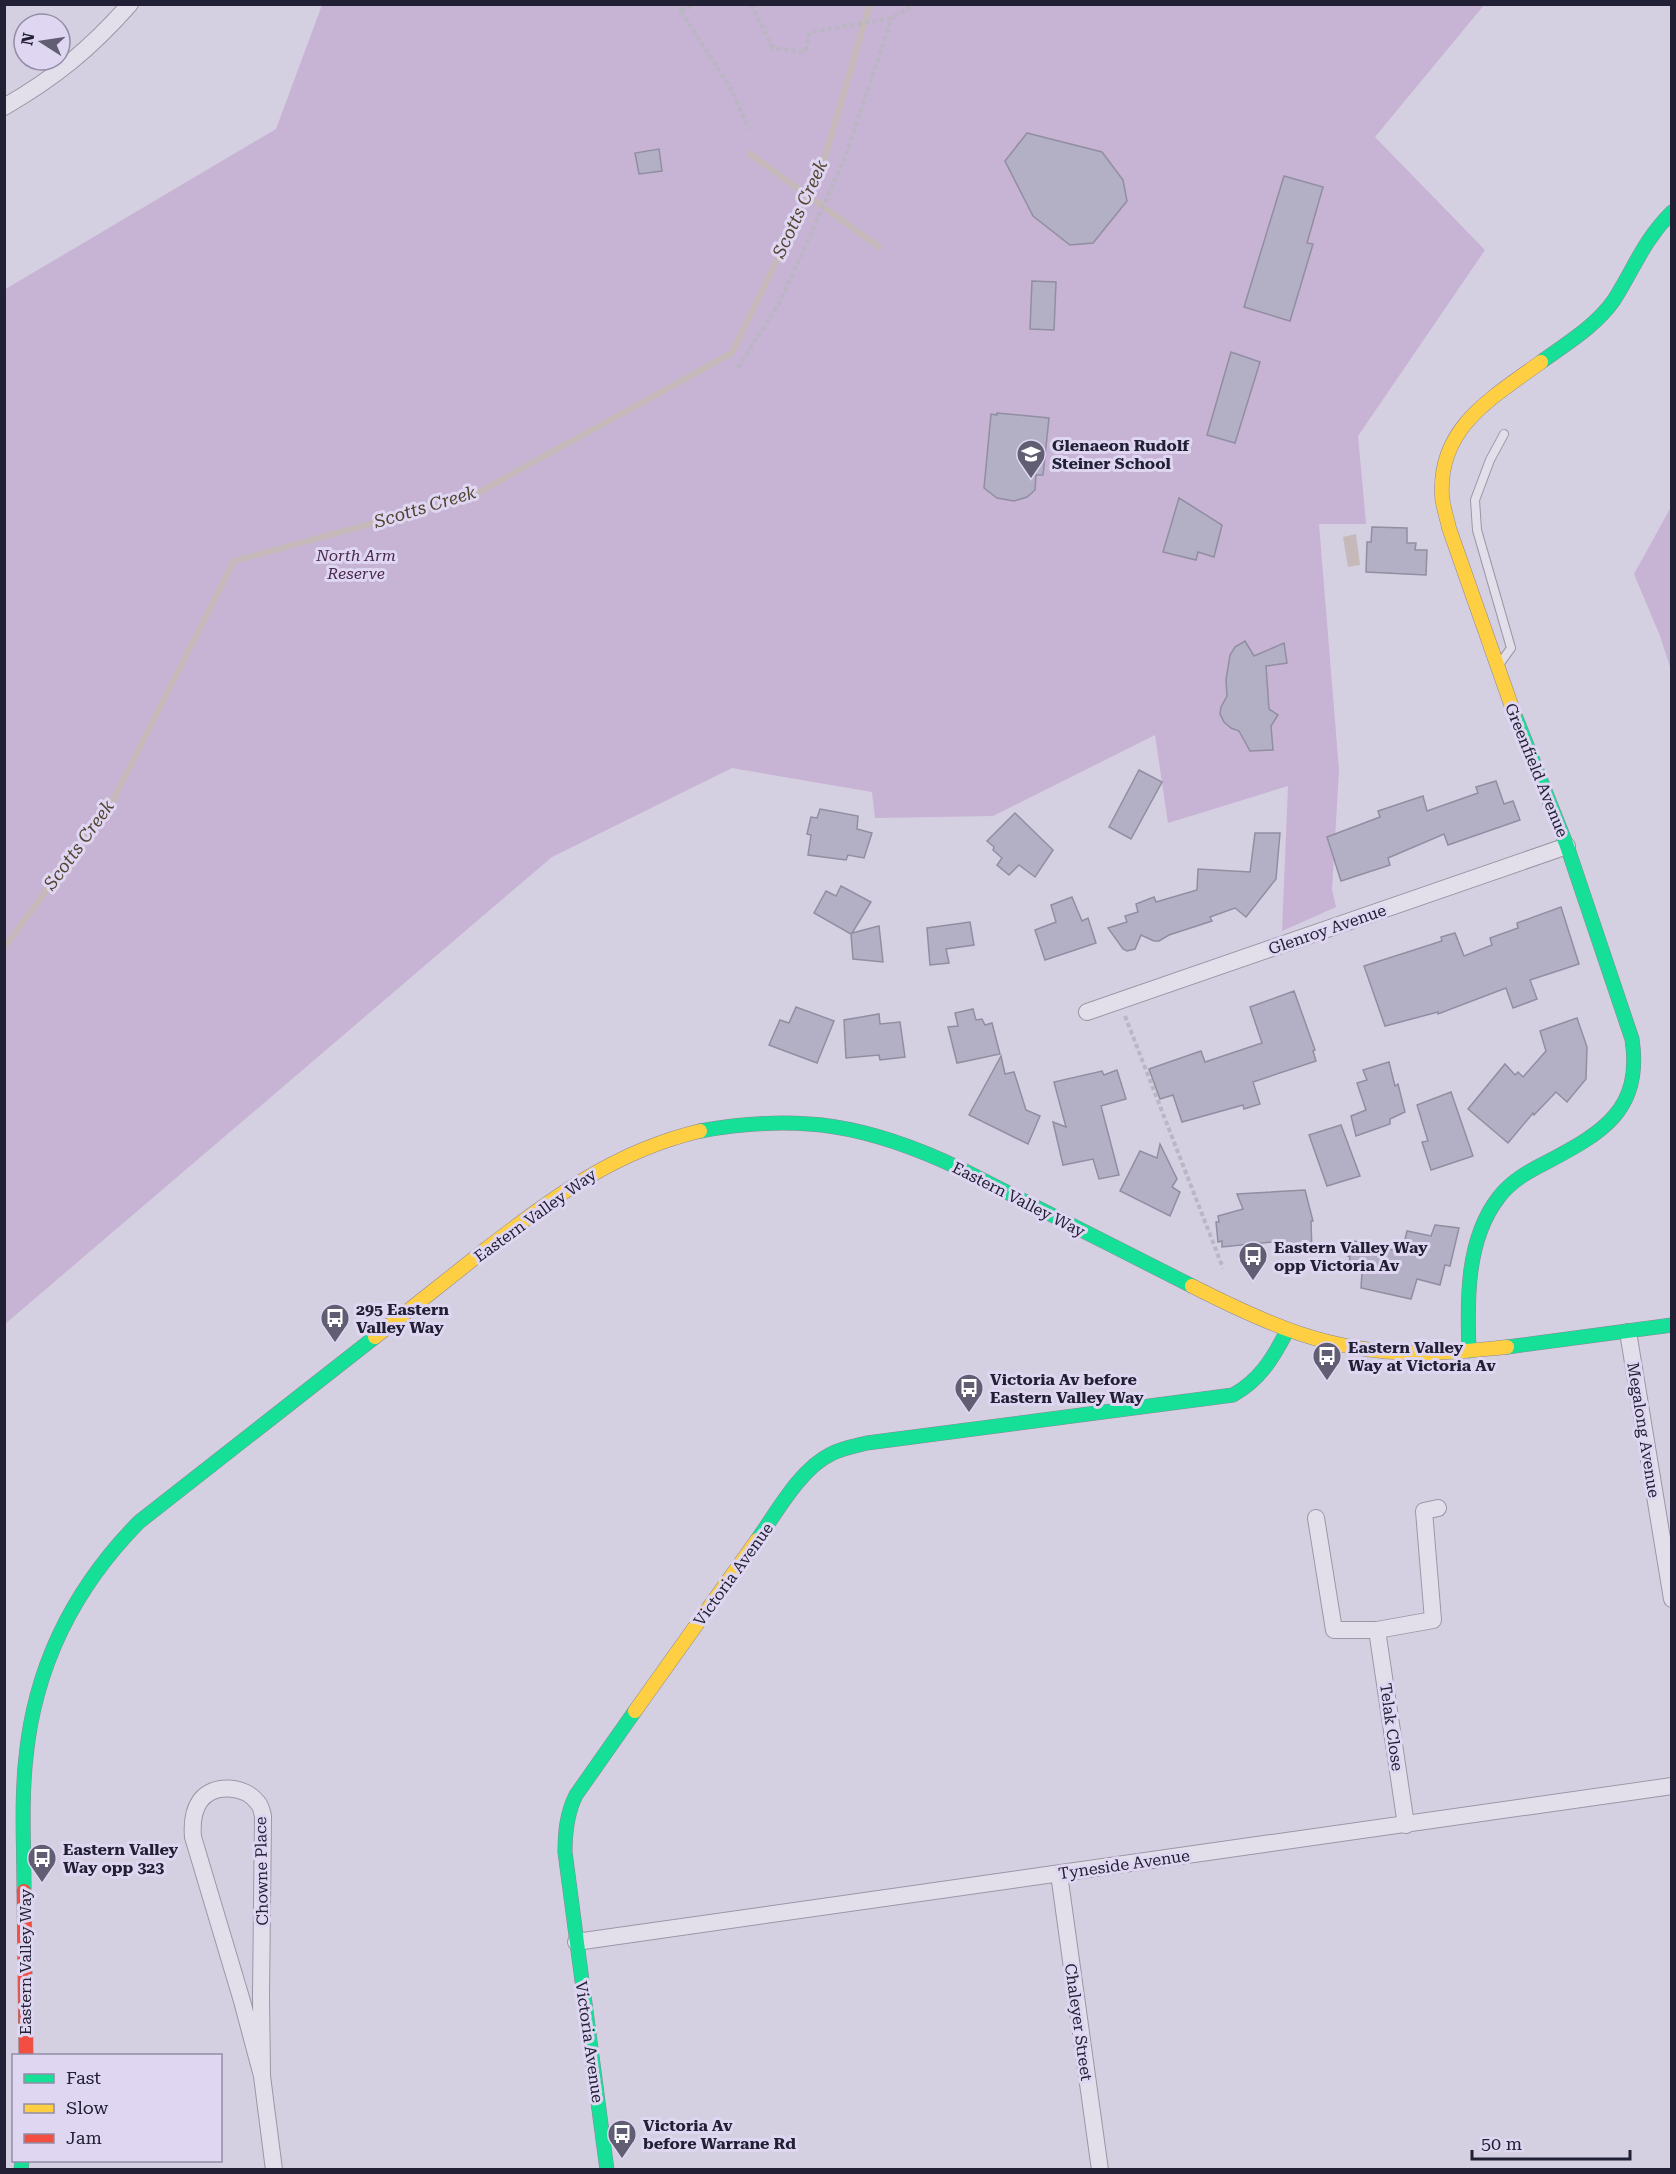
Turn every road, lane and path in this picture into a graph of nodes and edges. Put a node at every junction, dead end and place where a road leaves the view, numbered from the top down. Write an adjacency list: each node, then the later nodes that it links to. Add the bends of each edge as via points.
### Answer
1 (130, 4): 8 (street, via 77,58 43,85)
2 (681, 4): 6 (path)
3 (695, 4): 6 (path)
4 (751, 4): 7 (path, via 773,48 805,52 810,32)
5 (915, 4): 7 (path)
6 (681, 11): 9 (path, via 731,89)
7 (892, 18): 11 (path, via 844,160 781,300)
8 (4, 107)
9 (749, 129)
10 (1671, 212): 13 (street, Greenfield Avenue, via 1655,229 1613,301 1588,328 1477,409 1455,437 1444,467 1442,497)
11 (738, 368)
12 (1504, 434): 13 (lane, via 1475,500 1477,530 1510,648)
13 (1497, 667): 14 (street, Greenfield Avenue)
14 (1567, 846): 15 (street, Glenroy Avenue); 21 (street, Greenfield Avenue, via 1632,1039 1632,1083 1623,1104 1600,1130 1525,1173 1495,1203 1486,1219 1470,1278)
15 (1119, 1001): 16 (street, Glenroy Avenue); 17 (path)
16 (1087, 1012)
17 (1222, 1268)
18 (1671, 1325): 20 (street, Eastern Valley Way)
19 (1287, 1331): 21 (street, Eastern Valley Way, via 1401,1353); 29 (street, Victoria Avenue, via 1262,1374 1233,1395 867,1443 829,1453 816,1462 568,1810 564,1838); 30 (street, Eastern Valley Way, via 941,1160 859,1131 797,1122 716,1126 667,1138 592,1173 467,1263 156,1508 111,1552 84,1590 44,1672 26,1755)
20 (1628, 1332): 21 (street, Eastern Valley Way); 24 (street, Megalong Avenue)
21 (1469, 1351)
22 (1438, 1508): 25 (street, via 1424,1511 1433,1620)
23 (1316, 1518): 25 (street, via 1334,1630)
24 (1671, 1599)
25 (1377, 1630): 27 (street, Telak Close)
26 (1671, 1786): 27 (street, Tyneside Avenue)
27 (1406, 1825): 28 (street, Tyneside Avenue)
28 (1059, 1874): 29 (street, Tyneside Avenue); 34 (street, Chaleyer Street)
29 (576, 1942): 33 (street, Victoria Avenue)
30 (26, 2054)
31 (262, 2076): 31 (street, Chowne Place, via 193,1837 192,1824 199,1803 206,1794 226,1788 250,1795 259,1803 263,1816); 32 (street, Chowne Place)
32 (274, 2169)
33 (606, 2169)
34 (1100, 2169)

